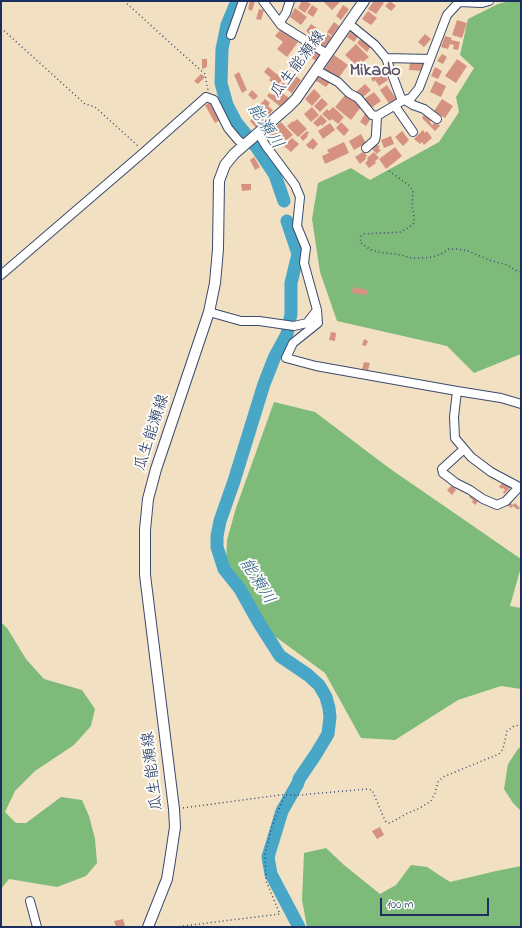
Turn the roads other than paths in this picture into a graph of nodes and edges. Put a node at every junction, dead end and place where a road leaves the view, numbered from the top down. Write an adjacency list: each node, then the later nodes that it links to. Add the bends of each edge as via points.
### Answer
1 (243, 1): 8 (street)
2 (264, 1): 6 (street)
3 (290, 1): 6 (street)
4 (364, 1): 7 (main road, 瓜生能瀬線)
5 (489, 1): 11 (street, via 459,2 447,15)
6 (280, 22): 9 (street)
7 (348, 23): 9 (main road, 瓜生能瀬線); 10 (street, via 375,45)
8 (231, 35)
9 (327, 54): 12 (main road, 瓜生能瀬線)
10 (386, 58): 11 (street); 13 (street)
11 (430, 59): 13 (street, via 419,88 411,98)
12 (316, 70): 15 (street, via 338,82 358,98 372,115); 18 (main road, 瓜生能瀬線, via 296,99)
13 (404, 100): 14 (street); 16 (street)
14 (395, 106): 15 (street); 17 (street)
15 (377, 116): 20 (street, via 375,140)
16 (438, 119)
17 (413, 132)
18 (258, 133): 19 (main road, 瓜生能瀬線); 22 (street, via 295,185 300,197 297,226 306,248 304,263)
19 (244, 145): 21 (street, via 228,128 214,100 206,97); 23 (main road, 瓜生能瀬線, via 225,165 219,180 218,249)
20 (366, 148)
21 (1, 275)
22 (317, 310): 23 (street, via 306,323 294,326 241,321); 24 (street, via 318,322 293,343 286,358 316,366)
23 (209, 312): 30 (main road, 瓜生能瀬線, via 148,499 145,575 175,827 167,879)
24 (457, 391): 25 (street); 26 (street, via 455,438)
25 (521, 404)
26 (464, 449): 27 (street, via 486,468); 27 (street, via 442,469 443,473 456,483 497,505 506,501)
27 (520, 488)
28 (30, 901): 29 (street)
29 (37, 927)
30 (148, 927)

